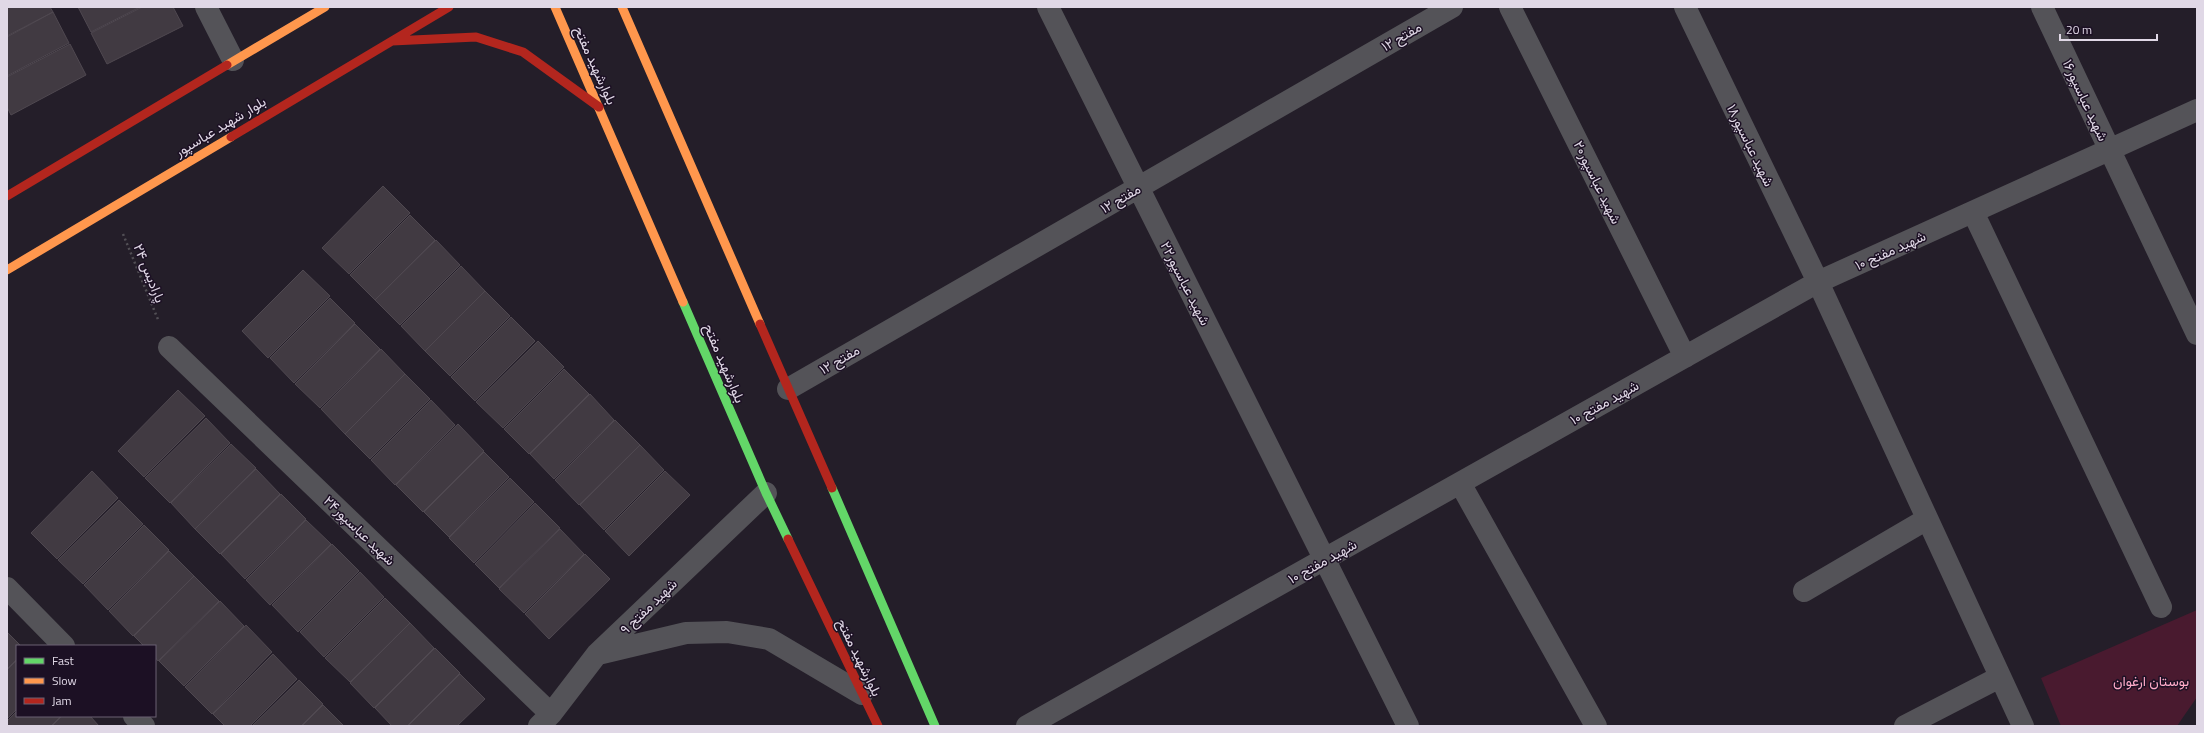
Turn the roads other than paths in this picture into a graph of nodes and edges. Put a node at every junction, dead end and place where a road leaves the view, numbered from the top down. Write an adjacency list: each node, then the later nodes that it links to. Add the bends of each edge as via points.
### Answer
1 (206, 7): 12 (street)
2 (325, 7): 12 (main road)
3 (449, 7): 11 (main road, بلوار شهید عباسپور)
4 (555, 7): 13 (main road, بلوارشهید مفتح)
5 (622, 7): 24 (main road)
6 (1048, 7): 16 (street, شهید عباسپور۲۲)
7 (1452, 7): 16 (street, مفتح ۱۲)
8 (1510, 7): 23 (street, شهید عباسپور۲۰)
9 (1685, 7): 20 (street, شهید عباسپور۱۸)
10 (2042, 7): 15 (street, شهید عباسپور۱۶)
11 (389, 41): 13 (main road, via 476,37 523,52); 19 (main road, بلوار شهید عباسپور)
12 (233, 60): 17 (main road)
13 (600, 108): 26 (main road, بلوارشهید مفتح)
14 (2197, 110): 15 (street, شهید مفتح ۱۰)
15 (2110, 149): 18 (street, شهید مفتح ۱۰); 21 (street, شهید عباسپور۱۶)
16 (1139, 187): 24 (street, مفتح ۱۲); 28 (street, شهید عباسپور۲۲)
17 (7, 196)
18 (1973, 212): 20 (street, شهید مفتح ۱۰); 31 (street)
19 (7, 270)
20 (1818, 282): 23 (street, شهید مفتح ۱۰); 27 (street, شهید عباسپور۱۸)
21 (2197, 334)
22 (169, 347): 37 (street, شهید عباسپور۲۴)
23 (1685, 357): 25 (street, شهید مفتح ۱۰)
24 (788, 389): 40 (main road)
25 (1460, 483): 28 (street, شهید مفتح ۱۰); 43 (street)
26 (766, 493): 33 (street, شهید مفتح ۹); 35 (main road, بلوارشهید مفتح)
27 (1927, 519): 30 (street); 34 (street, شهید عباسپور۱۸)
28 (1324, 559): 41 (street, شهید مفتح ۱۰); 42 (street, شهید عباسپور۲۲)
29 (7, 588): 32 (street)
30 (1804, 590)
31 (2161, 607)
32 (63, 645)
33 (597, 654): 35 (street, via 686,633 727,632 768,639); 37 (street, شهید مفتح ۹)
34 (2000, 677): 44 (street); 45 (street, شهید عباسپور۱۸)
35 (862, 694): 39 (main road, بلوارشهید مفتح)
36 (135, 717): 38 (street)
37 (545, 720)
38 (144, 726)
39 (878, 726)
40 (935, 726)
41 (1027, 726)
42 (1408, 726)
43 (1596, 726)
44 (1905, 726)
45 (2023, 726)

